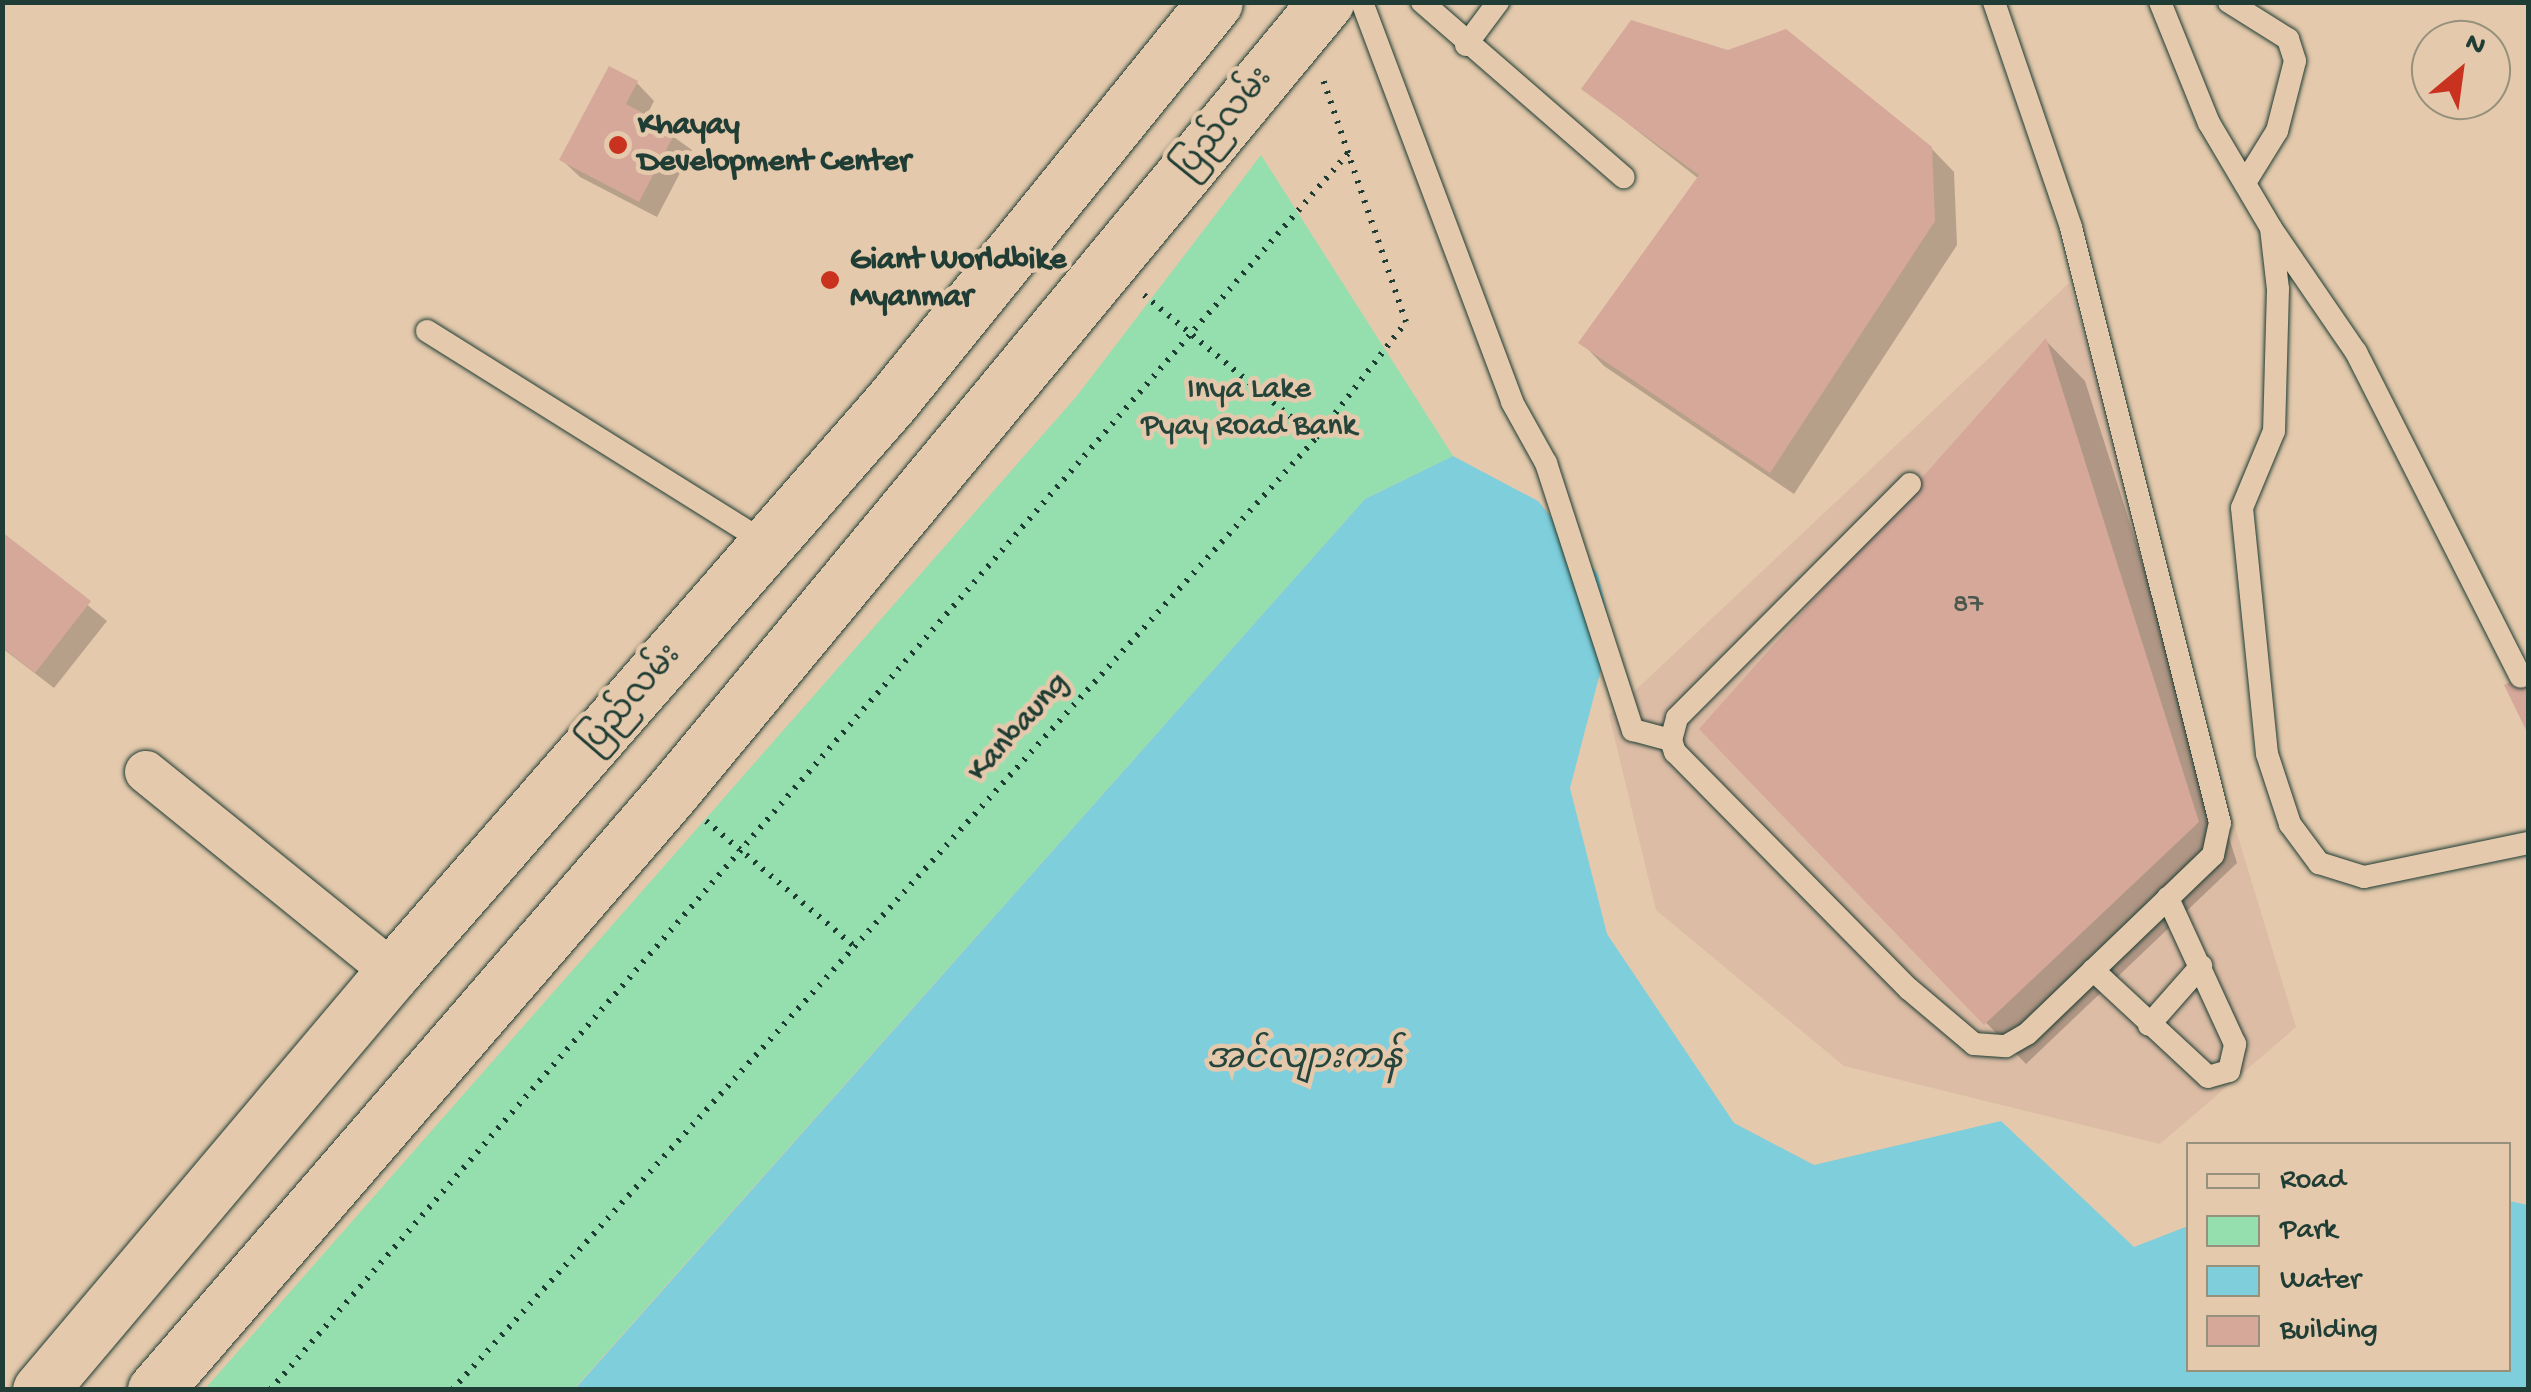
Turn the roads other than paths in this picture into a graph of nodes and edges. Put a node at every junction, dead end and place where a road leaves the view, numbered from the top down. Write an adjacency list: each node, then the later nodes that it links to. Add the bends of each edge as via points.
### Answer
1 (1215, 2): 15 (highway, ပြည်လမ်း)
2 (1362, 2): 19 (lane, via 1512,402 1546,463 1633,730)
3 (1422, 2): 9 (lane)
4 (1498, 2): 9 (lane)
5 (1994, 2): 22 (lane, via 2071,226 2216,800 2220,839 2213,855)
6 (2160, 2): 11 (lane, via 2209,123)
7 (2229, 2): 11 (lane, via 2288,39 2296,60 2277,131)
8 (1315, 17): 18 (highway, ပြည်လမ်း)
9 (1466, 45): 10 (lane)
10 (1622, 177)
11 (2246, 182): 12 (lane)
12 (2271, 228): 17 (lane, via 2356,352); 21 (lane, via 2278,288 2274,431 2242,508 2267,754 2290,824 2318,862 2364,877)
13 (427, 331): 15 (lane)
14 (1910, 484): 19 (lane, via 1677,718)
15 (769, 545): 16 (highway, ပြည်လမ်း)
16 (660, 670): 18 (highway); 25 (highway, ပြည်လမ်း)
17 (2520, 677)
18 (726, 728): 28 (highway, ပြည်လမ်း)
19 (1671, 740): 24 (lane, via 1675,752 1821,904 1974,1044 2006,1046 2026,1034)
20 (146, 772): 25 (street)
21 (2528, 843)
22 (2168, 898): 23 (lane); 24 (lane)
23 (2200, 966): 26 (lane); 26 (lane, via 2235,1044 2230,1071 2208,1077)
24 (2093, 970): 26 (lane)
25 (393, 972): 27 (highway, ပြည်လမ်း)
26 (2149, 1025)
27 (40, 1390)
28 (155, 1390)

